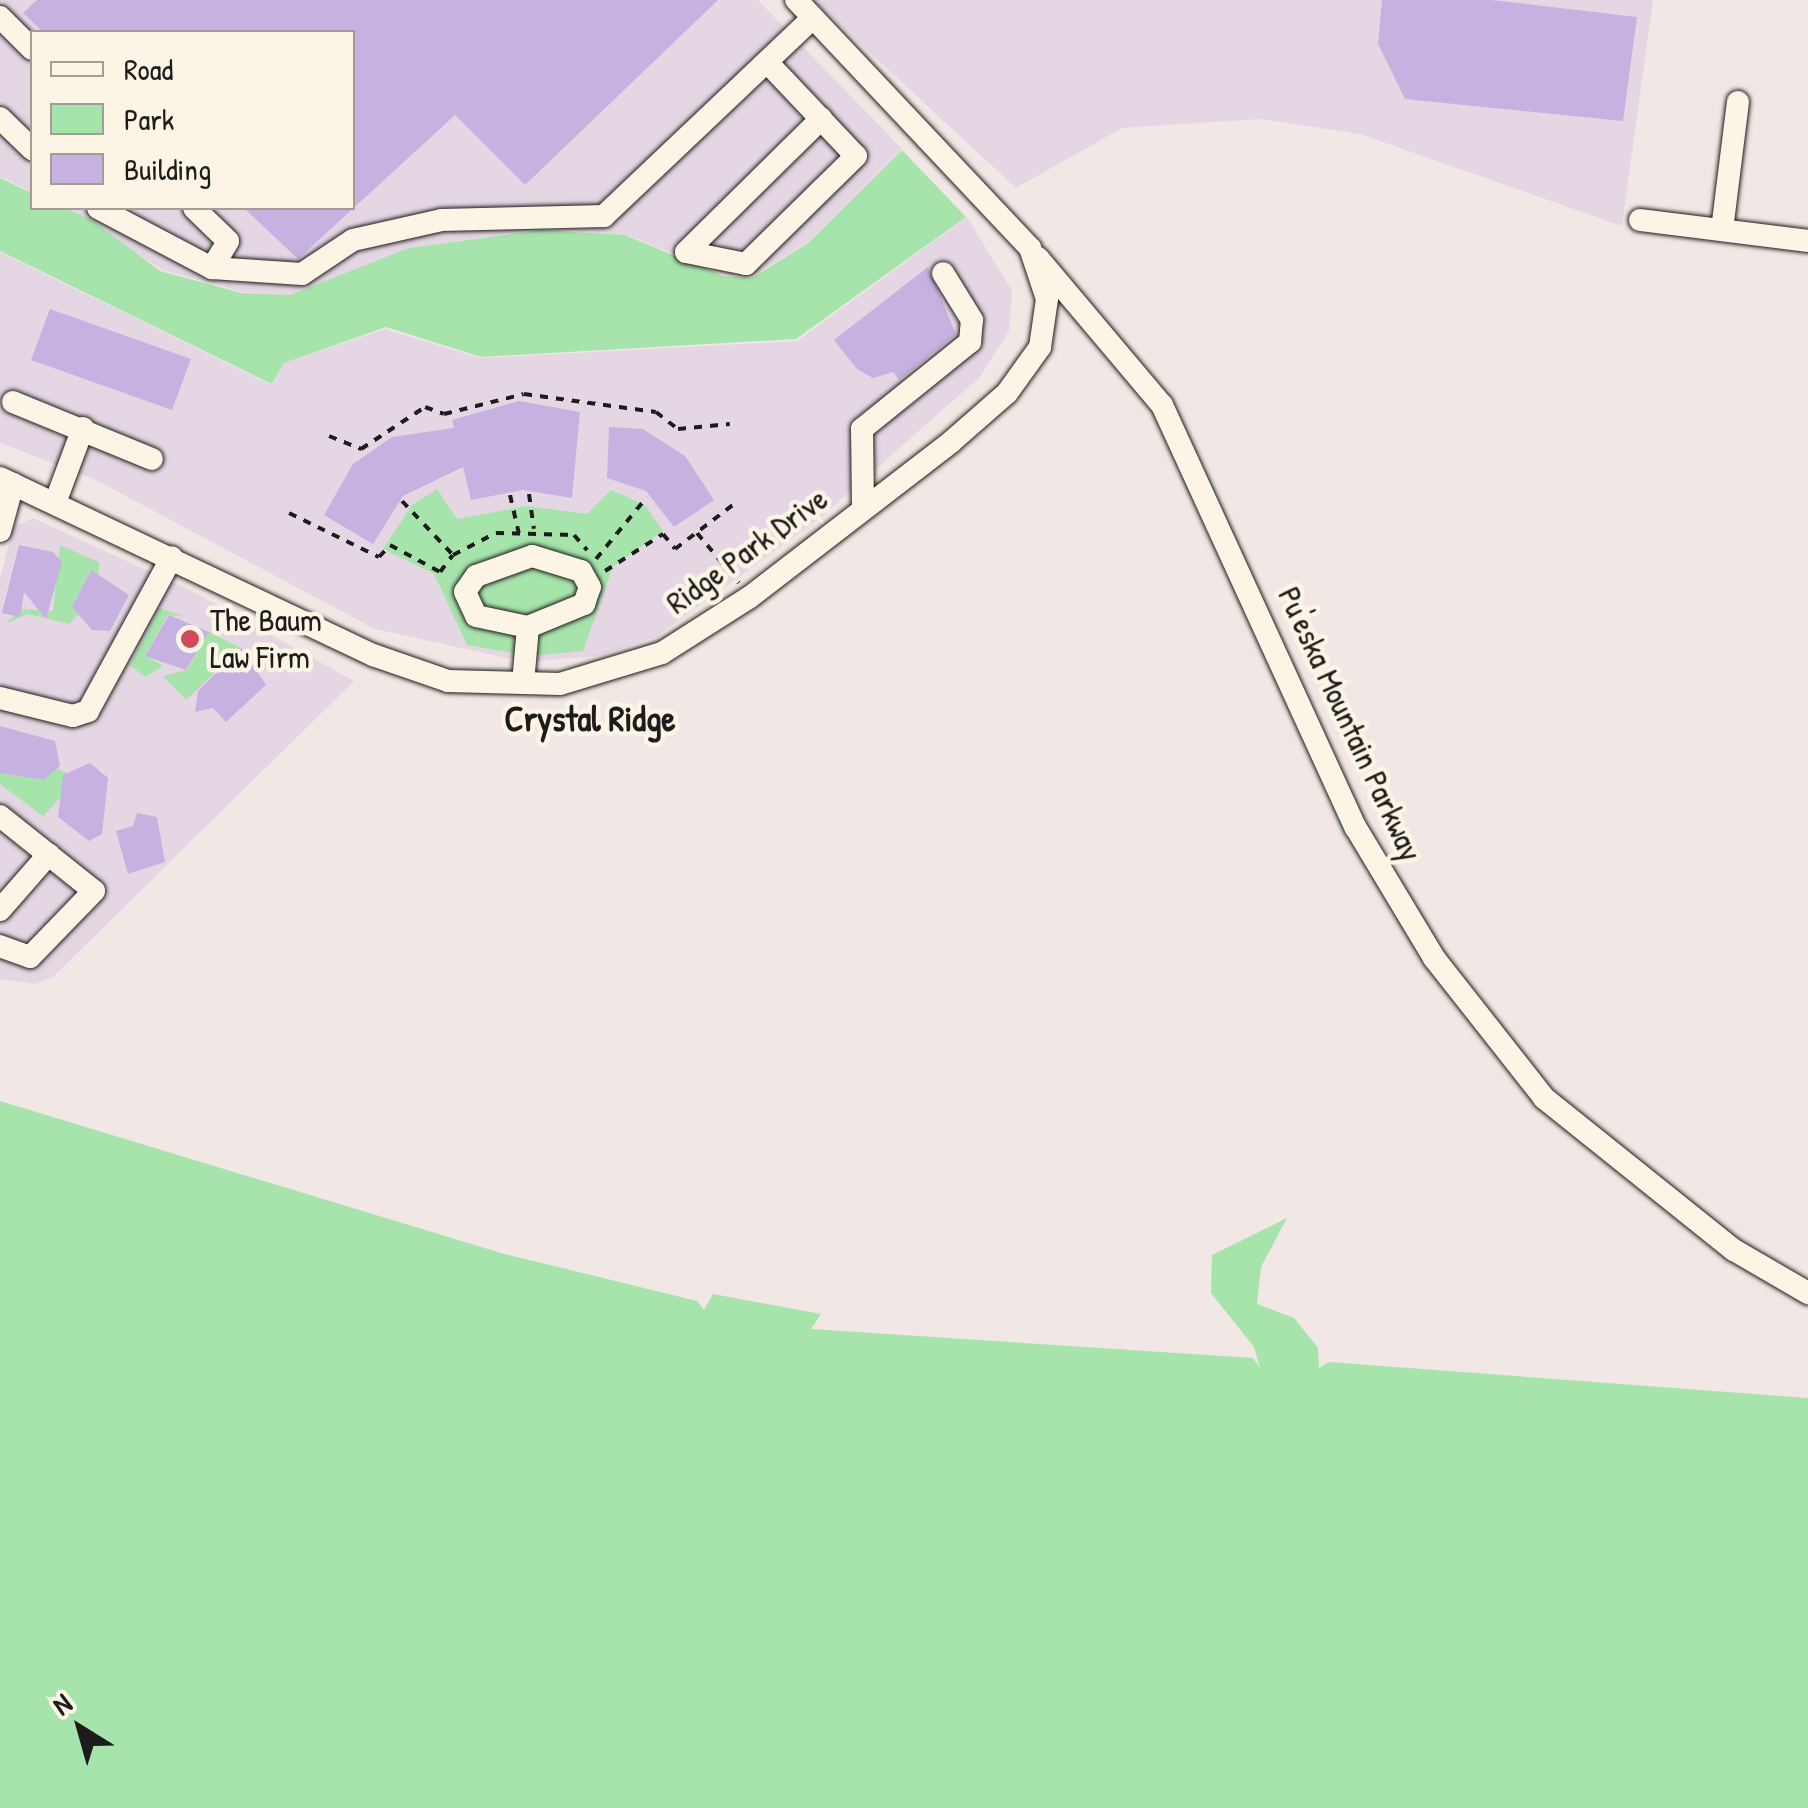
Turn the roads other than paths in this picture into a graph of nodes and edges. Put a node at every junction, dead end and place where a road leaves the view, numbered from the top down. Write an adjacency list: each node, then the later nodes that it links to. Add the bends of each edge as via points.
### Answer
1 (796, 0): 3 (street, Pu'eska Mountain Parkway)
2 (0, 16): 4 (street)
3 (814, 18): 5 (street); 15 (street, Pu'eska Mountain Parkway)
4 (30, 46)
5 (767, 62): 8 (street); 16 (street, via 604,216 442,220 353,240 302,274)
6 (1738, 102): 13 (street)
7 (0, 118): 9 (street)
8 (820, 119): 8 (street, via 856,156 842,170 746,264 686,252)
9 (30, 146)
10 (102, 210): 16 (street)
11 (196, 210): 16 (street, via 228,241)
12 (1640, 220): 13 (street)
13 (1722, 230): 14 (street)
14 (1808, 241)
15 (1030, 248): 23 (street, Ridge Park Drive, via 1047,299 1040,347 1007,393); 33 (street, Pu'eska Mountain Parkway, via 1162,405 1356,828 1434,958 1544,1098 1734,1250)
16 (212, 268)
17 (943, 273): 23 (street, via 972,320 970,342 862,429)
18 (13, 402): 19 (street)
19 (83, 428): 20 (street); 22 (street)
20 (152, 460)
21 (6, 481): 22 (street, Ridge Park Drive); 24 (street)
22 (56, 503): 25 (street, Ridge Park Drive)
23 (862, 508): 27 (street, Ridge Park Drive, via 750,597 662,653 560,684)
24 (0, 531)
25 (172, 556): 27 (street, Ridge Park Drive, via 373,655 448,681); 28 (street, via 88,712 74,716)
26 (528, 627): 26 (street, via 584,604 590,587 581,571 532,556 476,576 466,592 476,616); 27 (street)
27 (522, 683)
28 (0, 698)
29 (0, 816): 30 (street)
30 (49, 854): 31 (street); 32 (street, via 94,894 30,957)
31 (0, 910)
32 (0, 946)
33 (1808, 1293)

